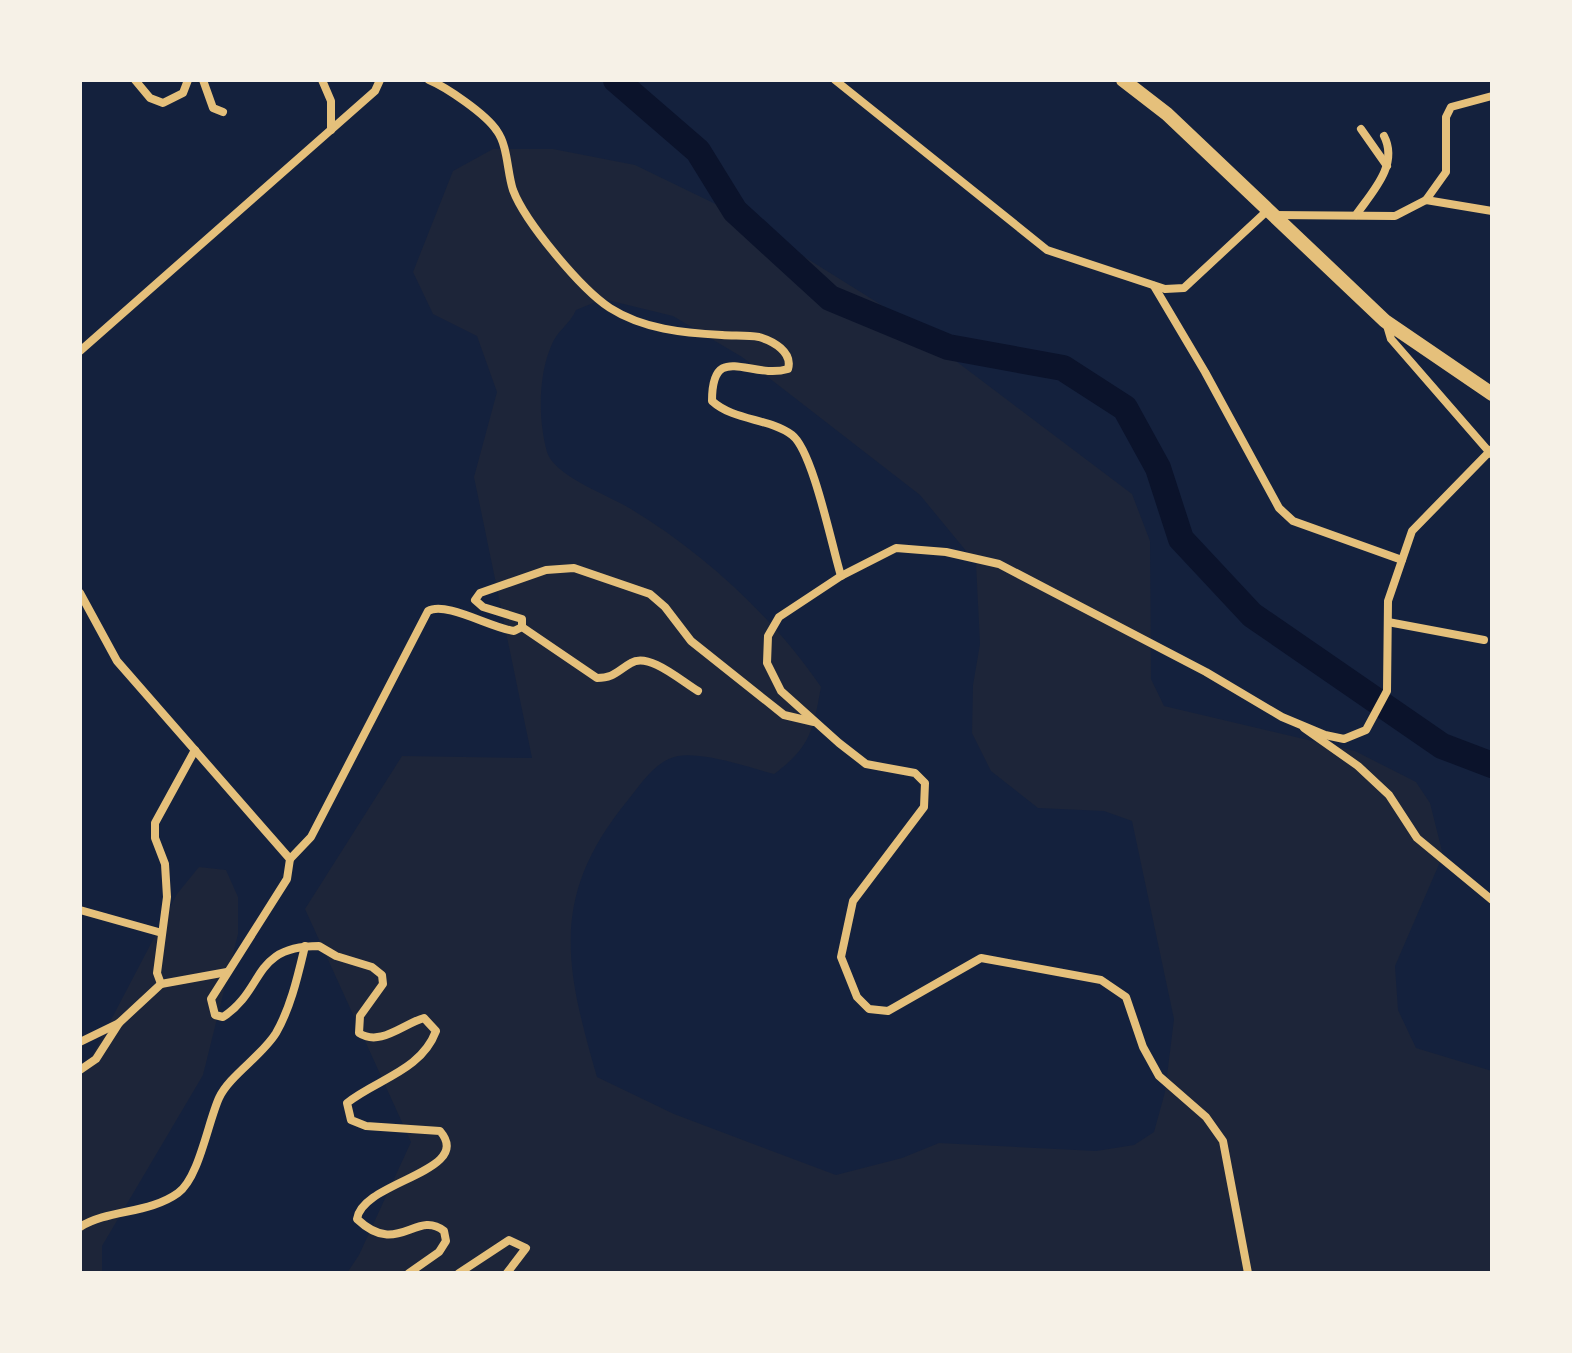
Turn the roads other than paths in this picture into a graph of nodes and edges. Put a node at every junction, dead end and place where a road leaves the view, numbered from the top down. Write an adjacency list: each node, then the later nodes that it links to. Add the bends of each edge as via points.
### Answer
1 (135, 80): 2 (street, via 150,98 163,103 183,93)
2 (188, 80)
3 (203, 80): 10 (street, via 213,108)
4 (322, 80): 12 (street, via 331,101)
5 (380, 80): 12 (street, via 375,91)
6 (429, 80): 25 (street, via 444,86 497,131 514,192 530,218 578,281 609,307 646,325 758,337 785,352 788,369 776,373 729,365 717,370 712,401 722,410 791,435 805,451)
7 (835, 80): 19 (street, via 1047,250)
8 (1123, 80): 17 (main road, via 1167,114)
9 (1492, 96): 15 (street, via 1451,107 1446,117 1446,172)
10 (223, 112)
11 (1361, 129): 14 (street)
12 (331, 130): 21 (street)
13 (1384, 136): 14 (street, via 1391,154)
14 (1387, 166): 18 (street)
15 (1426, 200): 16 (street); 18 (street, via 1395,216)
16 (1492, 211)
17 (1271, 213): 18 (street); 19 (street, via 1184,288); 20 (main road)
18 (1356, 215)
19 (1153, 285): 24 (street, via 1279,508 1293,521)
20 (1385, 321): 22 (main road); 23 (street, via 1391,339)
21 (80, 351)
22 (1492, 394)
23 (1491, 452): 24 (street, via 1412,531)
24 (1402, 560): 27 (street, via 1388,601)
25 (841, 576): 31 (street, via 779,617 768,636 767,663 781,691); 32 (street, via 896,548 999,564)
26 (80, 593): 33 (street, via 117,661)
27 (1388, 622): 29 (street); 32 (street, via 1387,691 1366,730 1344,739)
28 (522, 627): 30 (street, via 597,678 611,678 633,661 645,659); 31 (street, via 522,619 475,600 480,593 546,570 574,568 650,594 691,641 784,715); 34 (street, via 500,629 450,610 428,611 311,837)
29 (1484, 640)
30 (698, 691)
31 (815, 722): 48 (street, via 866,764 915,773 925,783 924,807 853,901 841,957 857,997 869,1009 888,1011 981,958 1101,980 1126,997 1159,1076 1206,1117 1223,1141)
32 (1301, 725): 35 (street, via 1358,766 1389,795 1417,838)
33 (195, 750): 34 (street); 37 (street, via 155,823 165,864)
34 (290, 859): 39 (street, via 287,879)
35 (1492, 900)
36 (80, 910): 37 (street)
37 (162, 933): 40 (street, via 157,973)
38 (305, 946): 39 (street, via 266,962 234,1010 219,1017 211,999); 44 (street, via 276,1033 221,1093 191,1177 179,1193); 45 (street, via 319,946 382,975 383,984 357,1027 367,1038 383,1037 424,1018 436,1031 431,1044 404,1070 347,1103 351,1120 366,1126 440,1131 447,1139 444,1157 367,1198 359,1209 357,1219 374,1234 426,1225 444,1231 446,1241 439,1252)
39 (227, 972): 40 (street)
40 (161, 984): 41 (street)
41 (119, 1023): 42 (street); 43 (street, via 96,1059)
42 (80, 1042)
43 (80, 1070)
44 (80, 1227)
45 (409, 1273)
46 (459, 1273): 47 (street, via 509,1240 526,1248)
47 (507, 1273)
48 (1248, 1273)

